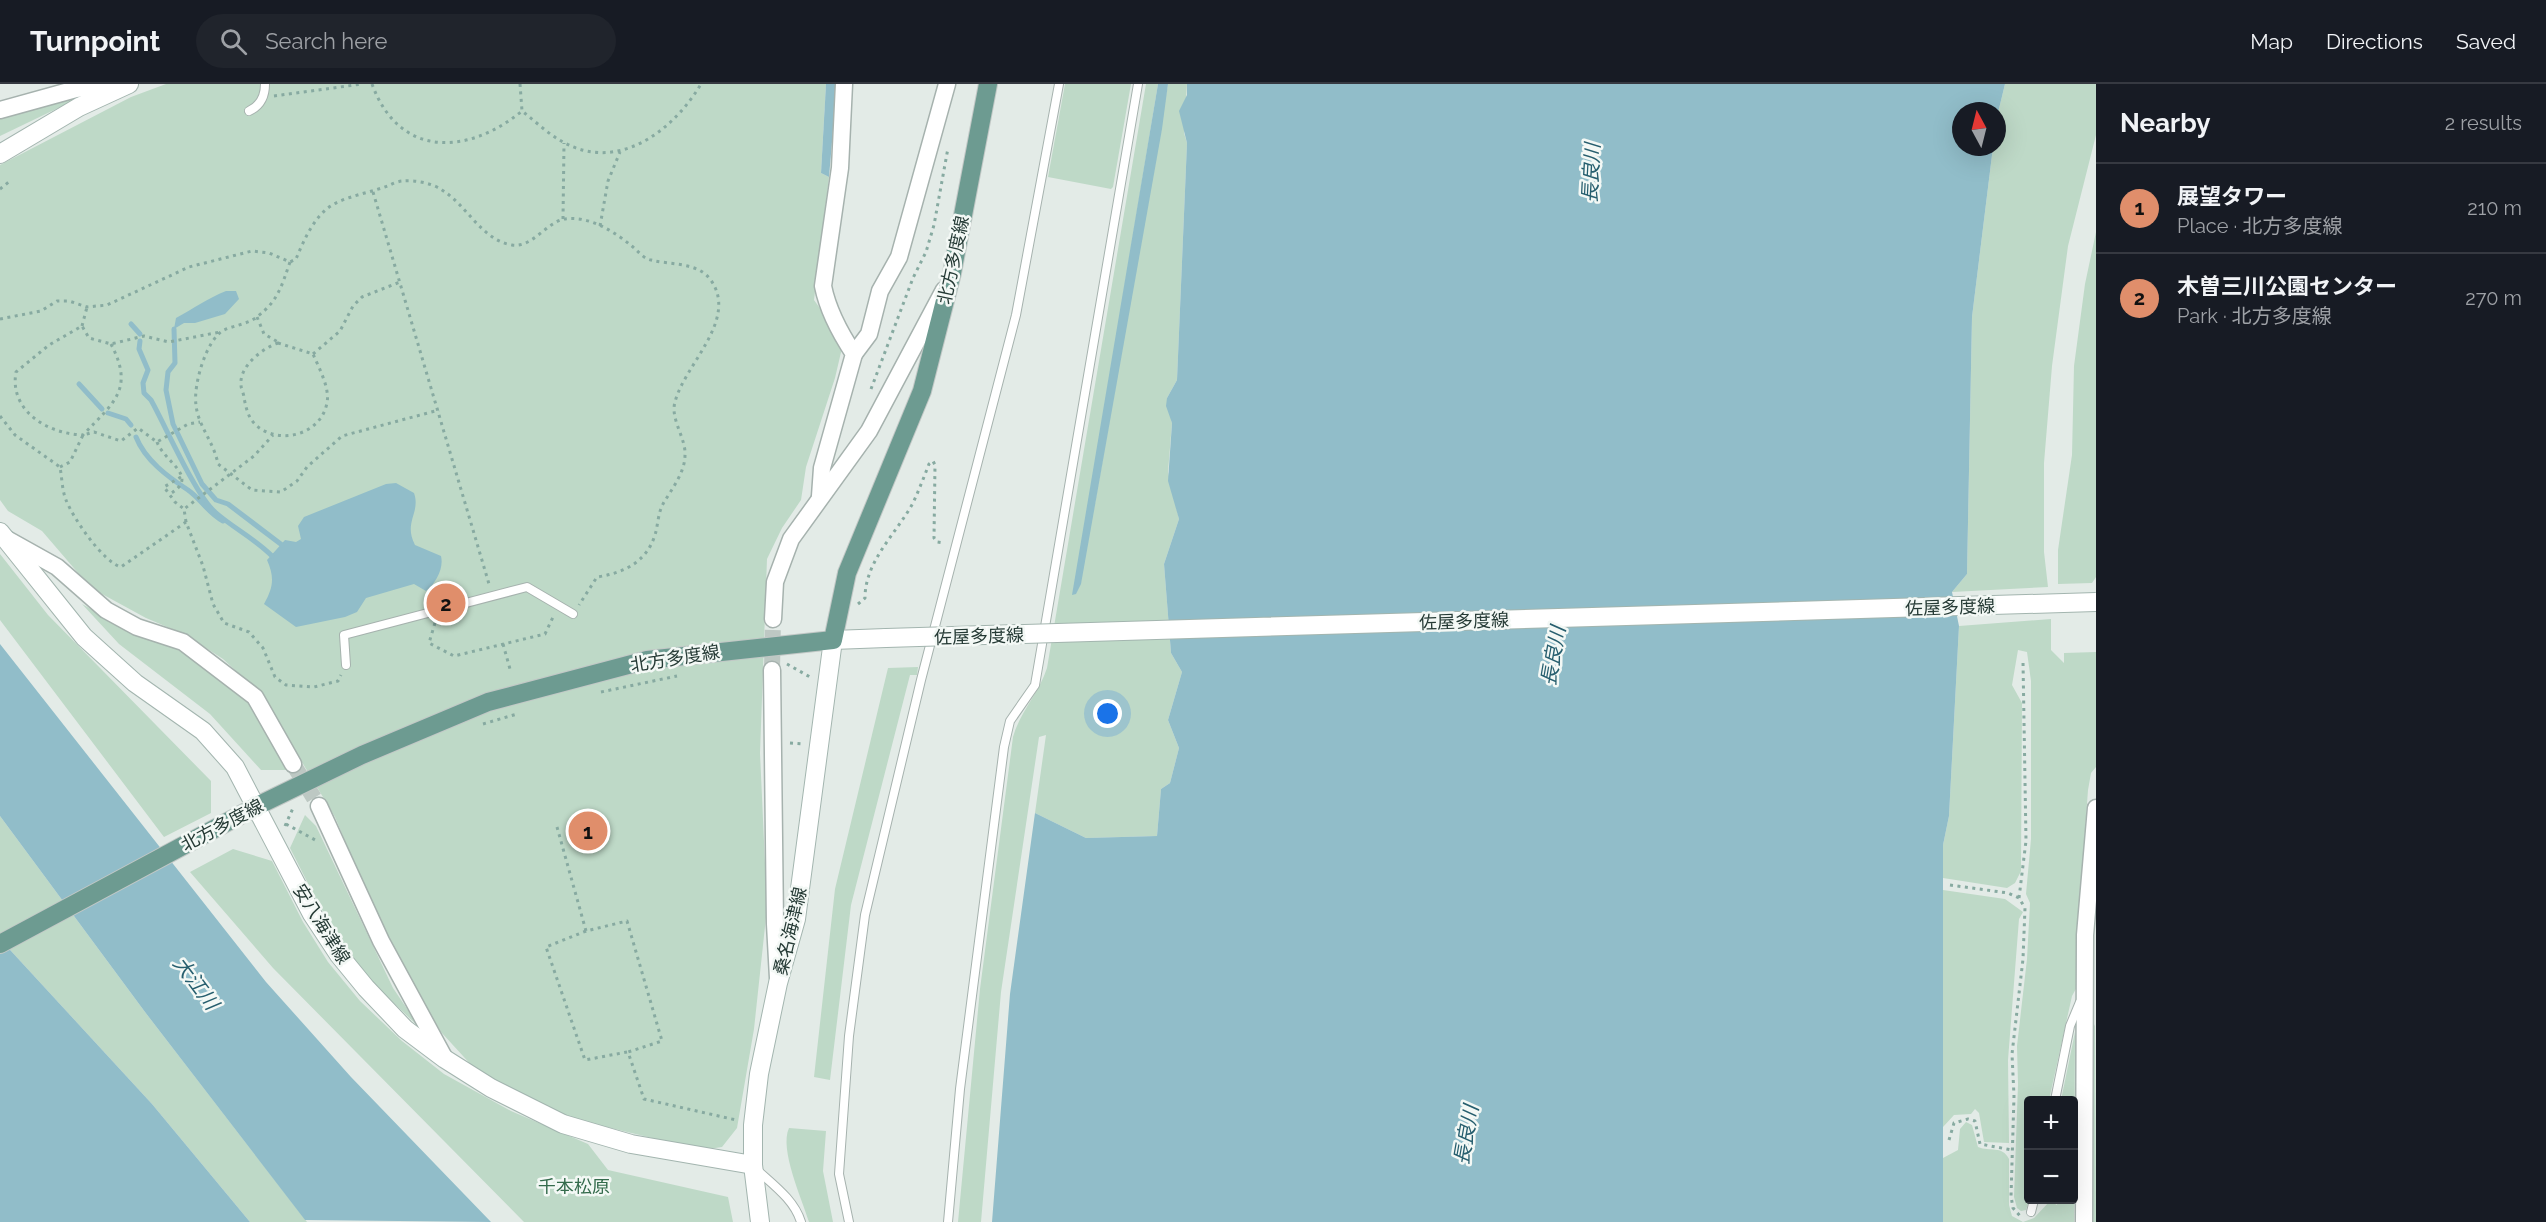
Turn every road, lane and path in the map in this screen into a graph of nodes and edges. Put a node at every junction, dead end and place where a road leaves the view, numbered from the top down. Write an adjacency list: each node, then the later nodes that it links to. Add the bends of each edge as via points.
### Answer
1 (115, 84): 14 (street, via 76,89)
2 (129, 84): 20 (main road, via 79,107)
3 (265, 84): 13 (lane)
4 (362, 84): 13 (path)
5 (372, 84): 16 (path, via 379,103 394,124 418,139 447,143 477,136 505,125)
6 (520, 84): 16 (path)
7 (701, 84): 19 (path, via 675,120 650,139)
8 (844, 84): 37 (street, via 840,168 823,286 826,301)
9 (947, 84): 37 (street, via 899,257 880,291 869,334)
10 (988, 84): 27 (main road, 北方多度線)
11 (1059, 84): 53 (lane, via 1016,315)
12 (1138, 84): 102 (lane, via 1035,685 1010,721 1004,747 960,1089)
13 (263, 97): 15 (lane)
14 (0, 110)
15 (249, 111)
16 (522, 111): 17 (path)
17 (564, 142): 19 (path, via 591,152); 24 (path)
18 (949, 143): 38 (path, via 926,252)
19 (620, 152): 25 (path, via 608,181)
20 (0, 154)
21 (10, 181): 22 (path)
22 (0, 189)
23 (373, 192): 24 (path, via 401,180 427,183 442,190 499,242 515,246 537,237); 26 (path, via 333,204 316,222); 28 (path)
24 (562, 219): 25 (path)
25 (600, 226): 59 (path, via 648,260 691,266 710,278 719,312 709,342 681,382 674,406 686,456 675,486 661,506 654,537 643,558 619,573 597,577)
26 (291, 262): 29 (path, via 252,251 189,267 127,297); 30 (path, via 280,293)
27 (952, 273): 49 (street, via 869,431); 61 (main road, 北方多度線, via 922,391 847,573)
28 (400, 282): 36 (path, via 362,297 352,306 340,331); 39 (path)
29 (87, 307): 31 (path, via 57,301 41,311); 32 (path)
30 (257, 317): 33 (path); 34 (path, via 264,334)
31 (0, 319)
32 (82, 326): 35 (path, via 88,338); 42 (path, via 28,361 16,372 14,383 22,406 34,418 58,431)
33 (222, 331): 35 (path, via 181,342 144,336); 41 (path, via 196,379)
34 (278, 343): 36 (path); 43 (path, via 255,357 241,383 247,414)
35 (111, 344): 42 (path, via 121,363 119,397)
36 (313, 354): 43 (path, via 327,403 317,423 299,435)
37 (854, 354): 49 (street, via 822,468)
38 (871, 389)
39 (440, 410): 46 (path, via 342,436 281,492 252,490); 54 (path)
40 (0, 416): 45 (path, via 15,435)
41 (200, 422): 44 (path); 46 (path, via 215,447 218,465)
42 (83, 435): 44 (path, via 94,432 121,441 138,428); 45 (path, via 70,462)
43 (273, 435): 46 (path, via 254,456)
44 (157, 442): 47 (path, via 161,453 180,470)
45 (60, 467): 51 (path, via 65,498 73,515 111,564 121,567)
46 (227, 474): 50 (path)
47 (182, 480): 48 (path, via 180,488); 48 (path, via 164,487)
48 (170, 494): 50 (path)
49 (820, 496): 60 (street, via 791,539 775,582)
50 (184, 509): 51 (path)
51 (186, 522): 64 (path, via 213,604 224,623 249,632 263,648 275,677 286,685 314,687 338,681)
52 (2, 535): 74 (street, via 57,567 106,610 137,627 183,642 255,697); 76 (main road, 安八海津線, via 84,637 135,683 203,731 235,767)
53 (957, 546): 57 (path, via 934,538 933,461 912,504 872,566 865,598); 101 (lane, via 865,915 849,1036 839,1173)
54 (492, 594): 56 (lane, via 527,586); 58 (lane)
55 (2096, 602): 61 (main road, 佐屋多度線, bridge)
56 (558, 605): 59 (lane); 62 (path, via 545,634)
57 (856, 605)
58 (439, 609): 62 (path, via 429,644 454,656); 64 (lane, via 344,635)
59 (573, 614)
60 (773, 620)
61 (833, 640): 73 (main road, 桑名海津線); 76 (main road, 北方多度線, via 647,660 488,702 362,755)
62 (503, 644): 66 (path)
63 (2023, 661): 84 (path, via 2026,841)
64 (346, 665)
65 (779, 666): 68 (path); 72 (street)
66 (510, 669)
67 (680, 675): 69 (path)
68 (810, 677)
69 (598, 692)
70 (526, 711): 71 (path)
71 (473, 727)
72 (772, 741): 73 (path); 87 (street)
73 (821, 746): 87 (main road, 桑名海津線, via 796,919)
74 (293, 764)
75 (297, 805): 79 (path)
76 (257, 806): 86 (main road, 北方多度線); 91 (main road, 安八海津線, via 312,914 339,955 405,1029)
77 (319, 806): 91 (street, via 381,941)
78 (2096, 808): 88 (street, via 2085,935)
79 (286, 824): 81 (path); 82 (path)
80 (557, 828): 85 (path)
81 (284, 830)
82 (318, 841)
83 (1950, 885): 84 (path)
84 (2019, 898): 95 (path, via 2025,908 2012,1054)
85 (586, 931): 90 (path, via 627,921 662,1041); 90 (path, via 546,947 581,1049 585,1060)
86 (0, 944)
87 (778, 983): 93 (main road, 桑名海津線)
88 (2085, 991): 89 (street); 92 (lane, via 2070,1026); 103 (street)
89 (2096, 1009)
90 (628, 1052): 93 (path, via 644,1099)
91 (445, 1059): 96 (main road, 安八海津線, via 491,1088 563,1124 631,1143)
92 (2056, 1096)
93 (753, 1125): 96 (main road, 桑名海津線)
94 (1949, 1140): 95 (path, via 1954,1123 1968,1119 1975,1121 1980,1144)
95 (2012, 1150): 98 (path, via 2013,1208 2024,1217)
96 (753, 1166): 99 (main road, 桑名海津線); 100 (lane, via 785,1195)
97 (2033, 1204): 98 (lane)
98 (2031, 1212)
99 (760, 1222)
100 (801, 1222)
101 (849, 1222)
102 (948, 1222)
103 (2084, 1222)

